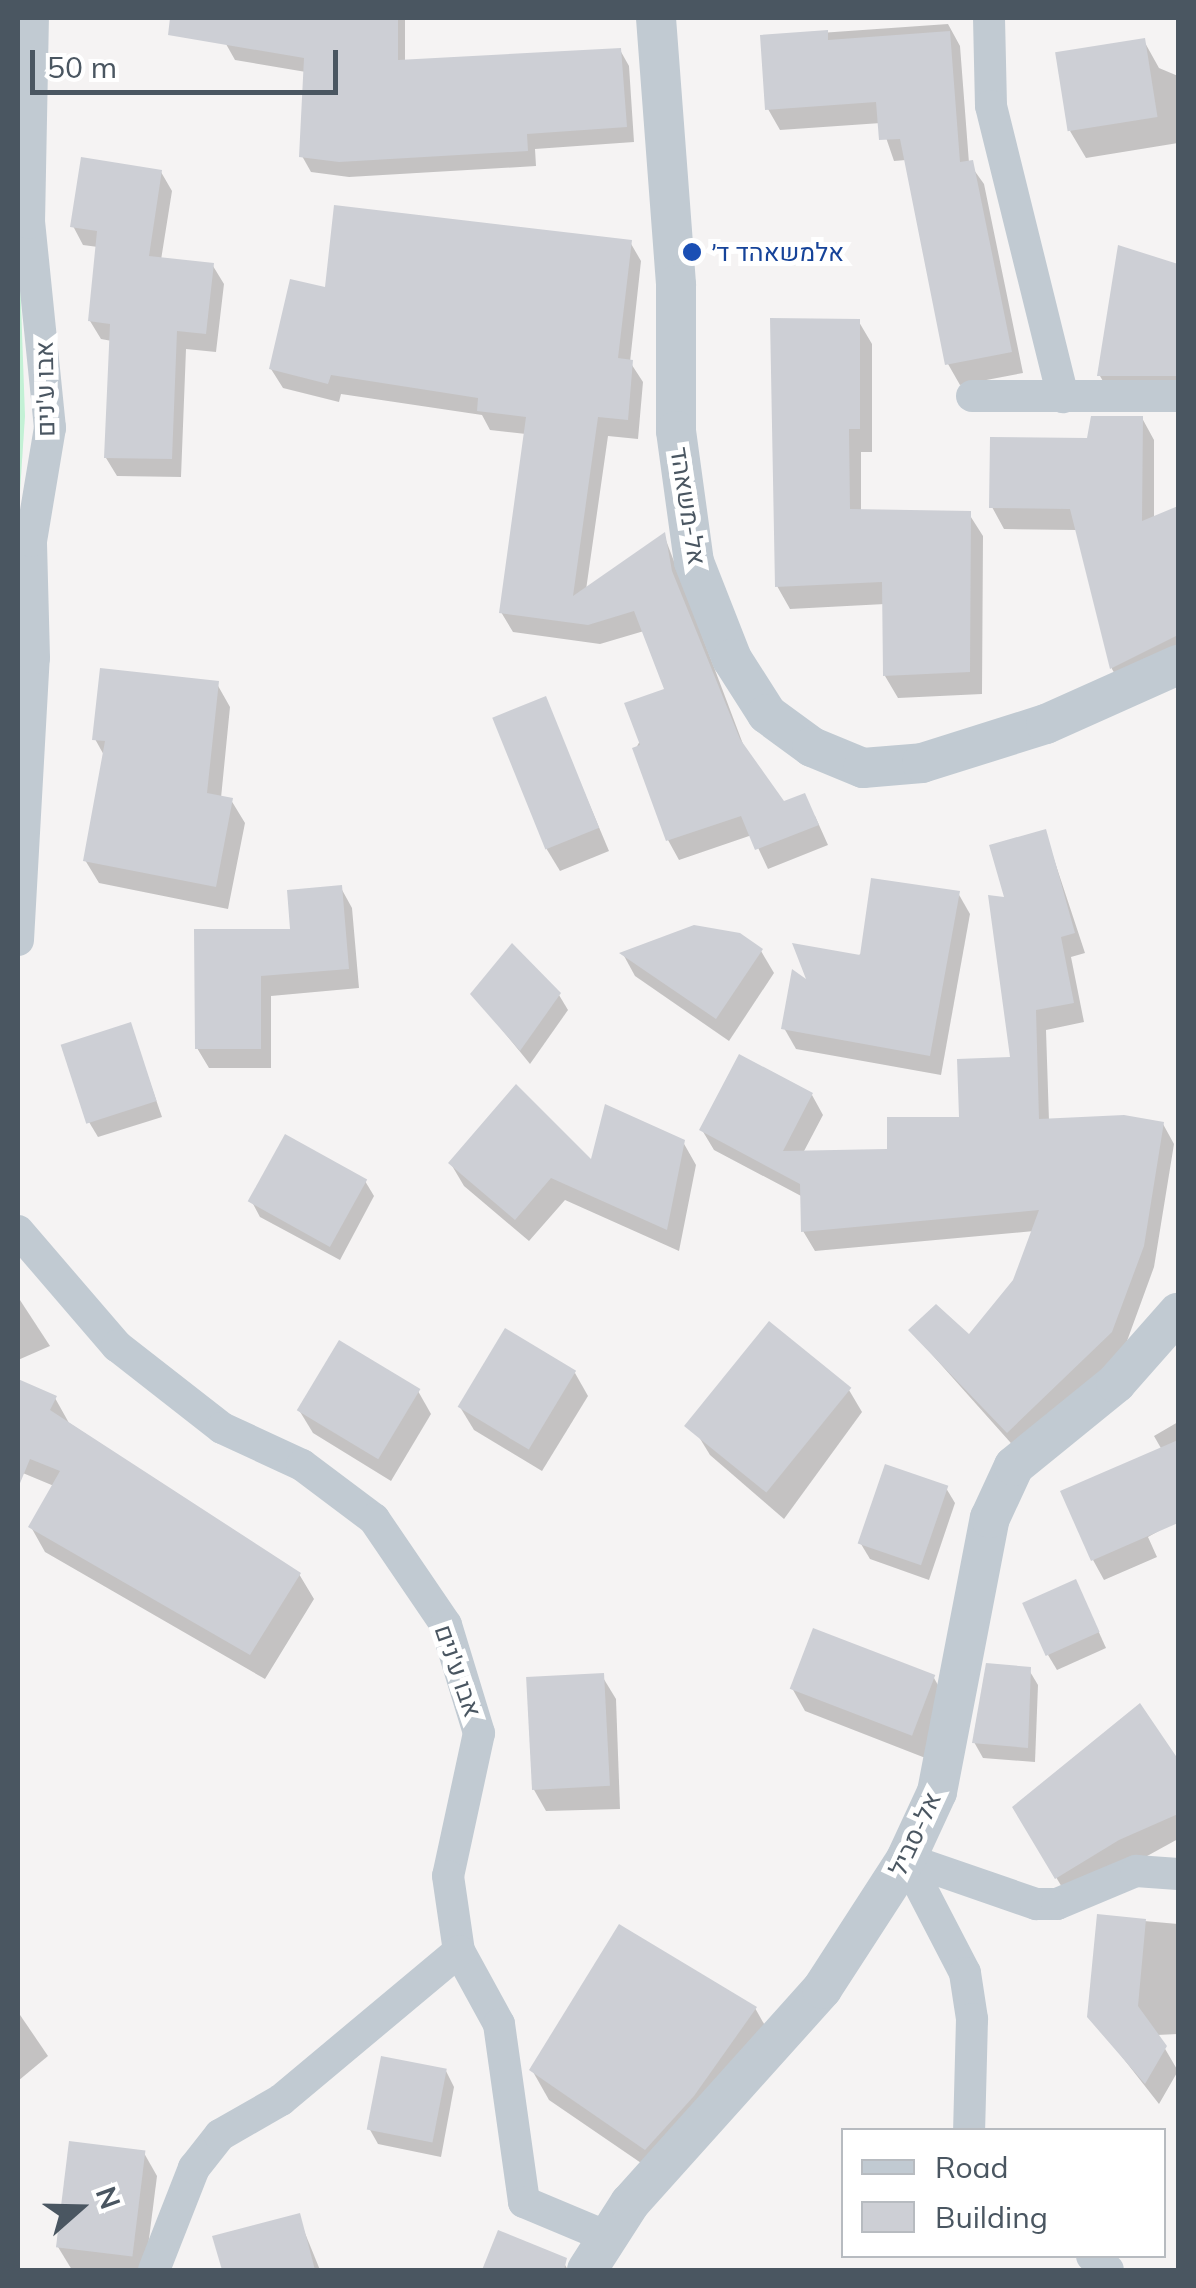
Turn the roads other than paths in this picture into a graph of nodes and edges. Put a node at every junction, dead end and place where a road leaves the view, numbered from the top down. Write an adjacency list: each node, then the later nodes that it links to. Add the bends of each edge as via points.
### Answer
1 (32, 18): 8 (street, אבו ע'נים, via 29,223 50,428 32,541 34,658)
2 (656, 18): 7 (street, אל-משאהד, via 676,285 676,431 694,562 732,660 767,714 812,746 863,768 922,763 1046,724)
3 (989, 18): 6 (street, via 991,106)
4 (972, 396): 6 (street)
5 (1178, 396): 6 (street)
6 (1063, 397)
7 (1178, 664)
8 (18, 940)
9 (18, 1231): 13 (street, אבו ע'נים, via 117,1346 222,1428 302,1465 374,1519 446,1626 479,1733 448,1876)
10 (1178, 1313): 11 (street, אל-סביל, via 1116,1382 1014,1466 990,1518 938,1792)
11 (906, 1859): 12 (street, via 1036,1904 1057,1904 1136,1872); 14 (street, via 966,1973 972,2019); 15 (street, אל-סביל, via 822,1989)
12 (1178, 1874)
13 (459, 1951): 15 (street, אבו ע'נים, via 499,2024 524,2202); 16 (street, via 281,2100 220,2135 194,2168)
14 (969, 2128)
15 (596, 2253)
16 (154, 2270)

